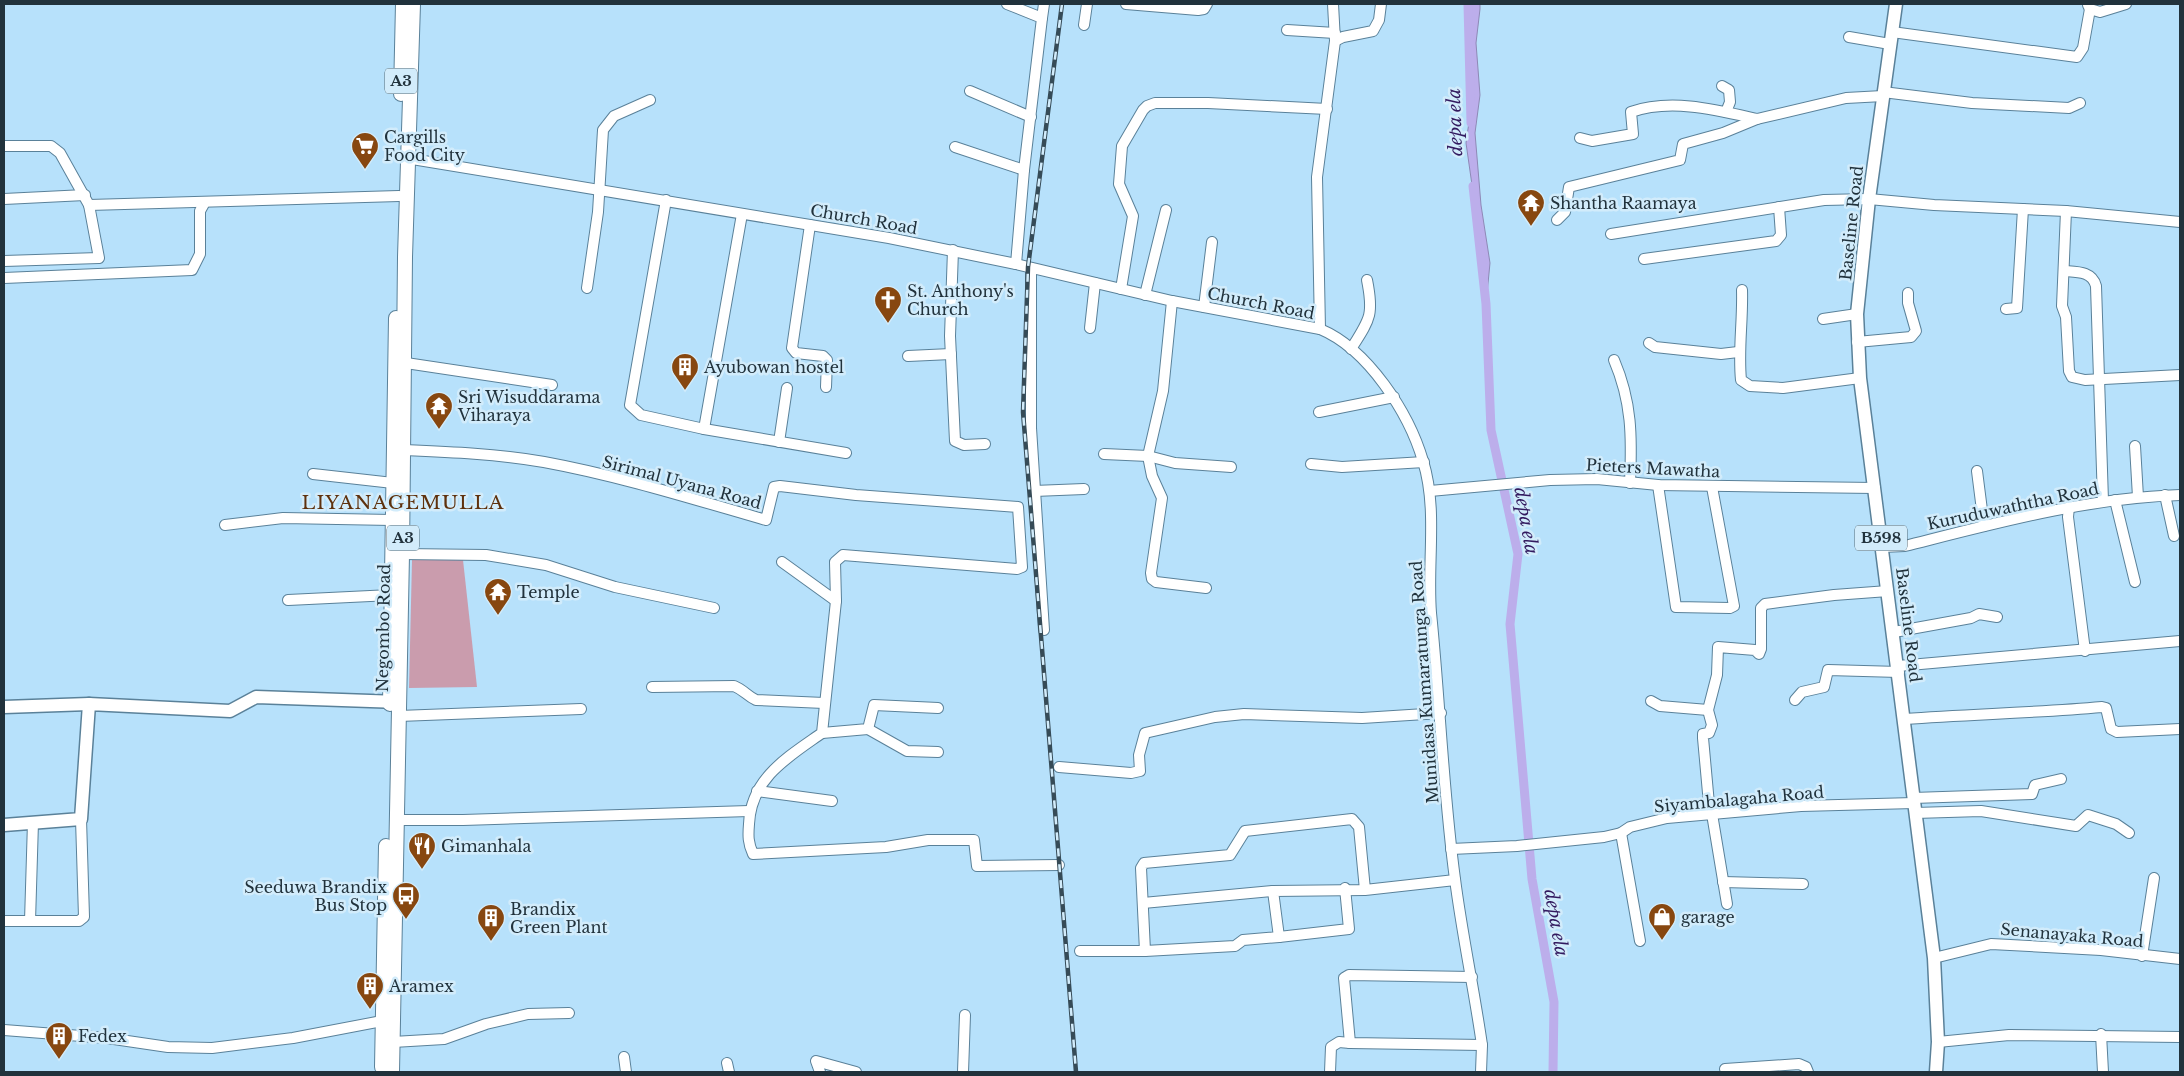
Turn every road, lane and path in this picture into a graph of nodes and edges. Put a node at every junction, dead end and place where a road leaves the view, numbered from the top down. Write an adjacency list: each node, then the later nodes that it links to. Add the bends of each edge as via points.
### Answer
1 (403, 4): 31 (highway, Negombo Road / A3)
2 (413, 4): 31 (highway, Negombo Road / A3)
3 (1007, 4): 13 (street)
4 (1044, 4): 13 (street)
5 (1087, 4): 14 (street)
6 (1126, 4): 7 (street, via 1198,10)
7 (1207, 4)
8 (1334, 4): 16 (street)
9 (1381, 4): 16 (street, via 1380,20 1374,31)
10 (1896, 4): 18 (main road, Baseline Road / B598)
11 (2126, 4): 12 (street, via 2100,12)
12 (2089, 6): 18 (street, via 2083,48 2077,57)
13 (1042, 18): 26 (street)
14 (1084, 25)
15 (1287, 30): 16 (street)
16 (1335, 37): 24 (street)
17 (1849, 37): 18 (street)
18 (1891, 38): 21 (main road, Baseline Road / B598)
19 (1722, 86): 25 (street, via 1729,90 1730,102)
20 (970, 91): 26 (street)
21 (1883, 94): 23 (street, via 2069,108); 27 (street, via 1846,98); 36 (main road, Baseline Road / B598)
22 (650, 100): 33 (street, via 607,122 603,130)
23 (2080, 103)
24 (1327, 109): 60 (street, via 1208,103 1155,103 1147,106 1122,146 1119,184 1133,216); 70 (street, via 1316,177)
25 (1726, 112): 27 (street); 28 (street, via 1665,105 1645,107 1631,112 1633,134 1592,141)
26 (1031, 118): 32 (street)
27 (1757, 119): 45 (street, via 1683,144 1680,160 1569,187 1565,212)
28 (1580, 138)
29 (4, 146): 37 (street, via 51,146 60,154)
30 (954, 147): 32 (street)
31 (404, 158): 33 (street, Church Road); 34 (highway, Negombo Road / A3); 78 (highway, Negombo Road / A3)
32 (1024, 170): 53 (street)
33 (598, 189): 38 (street, Church Road); 59 (street, via 598,212)
34 (399, 196): 39 (street); 100 (highway, Negombo Road / A3)
35 (4, 199): 37 (street)
36 (1869, 199): 40 (street, via 1824,200); 41 (street); 67 (main road, Baseline Road / B598)
37 (87, 200): 39 (street); 52 (street, via 98,258)
38 (666, 200): 44 (street, Church Road); 87 (street, via 630,405 641,415)
39 (205, 202): 56 (street, via 200,211 200,254 192,270)
40 (1779, 207): 48 (street); 51 (street, via 1781,235 1776,241)
41 (2023, 209): 43 (street); 66 (street, via 2017,308)
42 (1166, 210): 63 (street)
43 (2066, 211): 46 (street); 55 (street)
44 (742, 214): 47 (street, Church Road); 87 (street)
45 (1557, 220)
46 (2180, 222)
47 (810, 225): 50 (street, Church Road); 83 (street, via 792,348 796,353 823,356 828,360)
48 (1610, 234)
49 (1212, 242): 65 (street)
50 (953, 250): 53 (street, Church Road); 75 (street)
51 (1644, 260)
52 (4, 261)
53 (1016, 264): 54 (street, Church Road)
54 (1031, 268): 58 (street, Church Road); 106 (street)
55 (2064, 271): 81 (street, via 2089,274 2094,279); 81 (street, via 2062,306 2066,317 2068,371 2072,377)
56 (4, 278)
57 (1367, 280): 73 (street, via 1370,318)
58 (1095, 283): 60 (street, Church Road); 69 (street)
59 (587, 288)
60 (1121, 289): 63 (street, Church Road)
61 (1742, 290): 74 (street)
62 (1908, 293): 71 (street, via 1916,331 1912,337)
63 (1145, 295): 64 (street, Church Road)
64 (1172, 302): 65 (street, Church Road); 94 (street, via 1163,391)
65 (1204, 306): 70 (street, Church Road)
66 (2006, 309)
67 (1857, 314): 68 (street); 71 (main road, Baseline Road / B598)
68 (1823, 319)
69 (1090, 328)
70 (1320, 330): 73 (street, Munidasa Kumaratunga Road)
71 (1857, 342): 80 (main road, Baseline Road / B598)
72 (1649, 343): 74 (street, via 1655,347 1721,354)
73 (1351, 348): 85 (street, Munidasa Kumaratunga Road)
74 (1738, 352): 80 (street, via 1741,380 1750,386 1783,388)
75 (951, 354): 76 (street); 89 (street, via 955,441 964,445)
76 (908, 356)
77 (1614, 360): 101 (street, via 1624,384 1631,421)
78 (406, 363): 82 (street); 91 (highway, Negombo Road / A3)
79 (2180, 375): 81 (street)
80 (1860, 378): 104 (main road, Baseline Road / B598)
81 (2098, 379): 112 (street)
82 (552, 385)
83 (826, 387)
84 (787, 388): 88 (street)
85 (1394, 398): 86 (street); 95 (street, Munidasa Kumaratunga Road, via 1410,423)
86 (1319, 412)
87 (704, 429): 88 (street)
88 (779, 442): 92 (street)
89 (985, 444)
90 (2135, 446): 110 (street)
91 (404, 450): 119 (highway, Negombo Road / A3); 126 (street, Sirimal Uyana Road, via 506,456 545,462 635,482 766,520 774,487 780,486 1018,507 1022,567 843,555 835,562)
92 (846, 453)
93 (1104, 454): 94 (street)
94 (1148, 456): 97 (street, via 1175,463); 122 (street, via 1152,476 1162,498 1152,579)
95 (1424, 462): 96 (street, via 1342,467); 107 (street, Munidasa Kumaratunga Road)
96 (1311, 464)
97 (1231, 467)
98 (1977, 471): 116 (street)
99 (313, 474): 100 (street)
100 (393, 483): 114 (highway, Negombo Road / A3)
101 (1630, 483): 102 (street, Pieters Mawatha); 107 (street, Pieters Mawatha, via 1597,479 1550,480)
102 (1658, 485): 103 (street, Pieters Mawatha); 103 (street, via 1676,607 1730,608 1734,606)
103 (1712, 487): 104 (street, Pieters Mawatha)
104 (1875, 488): 118 (main road, Baseline Road / B598)
105 (1084, 489): 106 (street)
106 (1034, 491): 129 (street)
107 (1430, 491): 144 (street, Munidasa Kumaratunga Road, via 1430,594)
108 (2165, 495): 109 (street, Kuruduwaththa Road); 110 (street, Kuruduwaththa Road); 117 (street)
109 (2180, 495)
110 (2138, 497): 111 (street, Kuruduwaththa Road)
111 (2115, 500): 112 (street, Kuruduwaththa Road); 121 (street)
112 (2103, 501): 113 (street, Kuruduwaththa Road)
113 (2068, 507): 116 (street, Kuruduwaththa Road); 132 (street)
114 (392, 520): 115 (street, via 283,518); 124 (highway, Negombo Road / A3)
115 (225, 526)
116 (1984, 526): 118 (street, Kuruduwaththa Road, via 1905,546)
117 (2174, 536)
118 (1882, 548): 123 (main road, Baseline Road / B598)
119 (402, 554): 127 (street, via 486,555 546,565 615,587); 139 (highway, Negombo Road / A3)
120 (782, 562): 126 (street)
121 (2135, 582)
122 (1206, 588)
123 (1888, 591): 130 (main road, Baseline Road / B598); 143 (street, via 1764,604 1761,608 1759,654 1755,650 1718,647 1717,675)
124 (391, 594): 125 (street); 139 (highway, Negombo Road / A3)
125 (288, 600)
126 (836, 601): 137 (street)
127 (714, 608)
128 (1998, 617): 130 (street, via 1979,614)
129 (1044, 630)
130 (1894, 632): 133 (main road, Baseline Road / B598)
131 (2180, 641): 132 (street)
132 (2085, 651): 133 (street)
133 (1898, 669): 136 (street, via 1828,670 1824,687 1802,692); 145 (main road, Baseline Road / B598)
134 (652, 687): 137 (street, via 734,686 746,690 756,700)
135 (1652, 700): 143 (street, via 1660,706)
136 (1795, 700)
137 (824, 703): 148 (street)
138 (89, 704): 139 (main road, via 230,711 256,697); 140 (main road); 157 (main road)
139 (396, 706): 142 (street); 158 (highway, Negombo Road / A3); 186 (highway, Negombo Road / A3)
140 (4, 707)
141 (938, 708): 146 (street, via 874,705)
142 (581, 709)
143 (1708, 710): 156 (street, via 1712,725 1703,738)
144 (1441, 713): 150 (street, via 1362,718 1244,714 1215,717 1145,733 1139,755 1140,771); 163 (street, Munidasa Kumaratunga Road)
145 (1904, 719): 147 (street, via 2102,707 2106,708 2111,729 2117,732); 154 (main road, Baseline Road / B598)
146 (868, 728): 148 (street); 149 (street, via 907,751)
147 (2180, 729)
148 (822, 733): 152 (street, via 788,757)
149 (938, 752)
150 (1059, 767)
151 (2061, 778): 154 (street, via 2035,785 2032,794)
152 (757, 791): 153 (street); 155 (street)
153 (832, 801)
154 (1914, 805): 156 (street, Siyambalagaha Road, via 1801,806); 162 (street, via 1981,811 2076,826 2088,815 2116,824); 181 (main road, Baseline Road / B598)
155 (750, 811): 158 (street); 164 (street, via 748,842 753,854 886,847 957,839 974,840 976,866)
156 (1711, 814): 161 (street, Siyambalagaha Road, via 1667,818 1630,827); 167 (street)
157 (82, 819): 159 (main road); 175 (street, via 84,918 79,921)
158 (396, 820): 186 (highway, Negombo Road / A3)
159 (33, 822): 160 (main road); 175 (street)
160 (4, 825)
161 (1621, 833): 163 (street, Siyambalagaha Road, via 1517,846); 177 (street)
162 (2129, 833)
163 (1451, 849): 166 (street, Munidasa Kumaratunga Road)
164 (1059, 864)
165 (2154, 878): 180 (street)
166 (1455, 880): 170 (street); 183 (street, Munidasa Kumaratunga Road)
167 (1723, 882): 168 (street); 173 (street)
168 (1803, 884)
169 (1345, 888): 170 (street); 171 (street); 176 (street, via 1349,928)
170 (1366, 890): 172 (street, via 1359,827 1352,819 1245,831 1230,855 1144,863 1141,868)
171 (1273, 891): 172 (street); 176 (street)
172 (1142, 903): 178 (street)
173 (1727, 904)
174 (4, 921): 175 (street)
175 (30, 921)
176 (1279, 937): 178 (street, via 1243,940 1235,946)
177 (1640, 942)
178 (1145, 950): 179 (street)
179 (1080, 951)
180 (2142, 956): 181 (street, Senanayaka Road, via 2101,950 1991,944); 182 (street, Senanayaka Road)
181 (1934, 958): 191 (main road, Baseline Road / B598)
182 (2180, 959)
183 (1472, 977): 192 (street, via 1349,975 1344,978); 193 (street, Munidasa Kumaratunga Road)
184 (569, 1013): 190 (street, via 528,1014 444,1039)
185 (965, 1015): 201 (street)
186 (388, 1019): 187 (street, via 293,1038 212,1048 168,1047 108,1038); 190 (highway, Negombo Road / A3); 196 (highway, Negombo Road / A3)
187 (4, 1030)
188 (2102, 1034): 189 (street); 191 (street, via 2009,1034); 206 (street)
189 (2180, 1037)
190 (393, 1042): 197 (highway, Negombo Road / A3)
191 (1938, 1042): 205 (main road, Baseline Road / B598)
192 (1350, 1043): 193 (street); 202 (street, via 1339,1042 1331,1047)
193 (1482, 1045): 203 (street, Munidasa Kumaratunga Road)
194 (624, 1057): 198 (street)
195 (1725, 1069): 204 (street, via 1799,1064)
196 (382, 1072)
197 (392, 1072)
198 (626, 1072)
199 (820, 1072): 200 (street, via 816,1061)
200 (856, 1072)
201 (963, 1072)
202 (1330, 1072)
203 (1481, 1072)
204 (1808, 1072)
205 (1936, 1072)
206 (2104, 1072)

